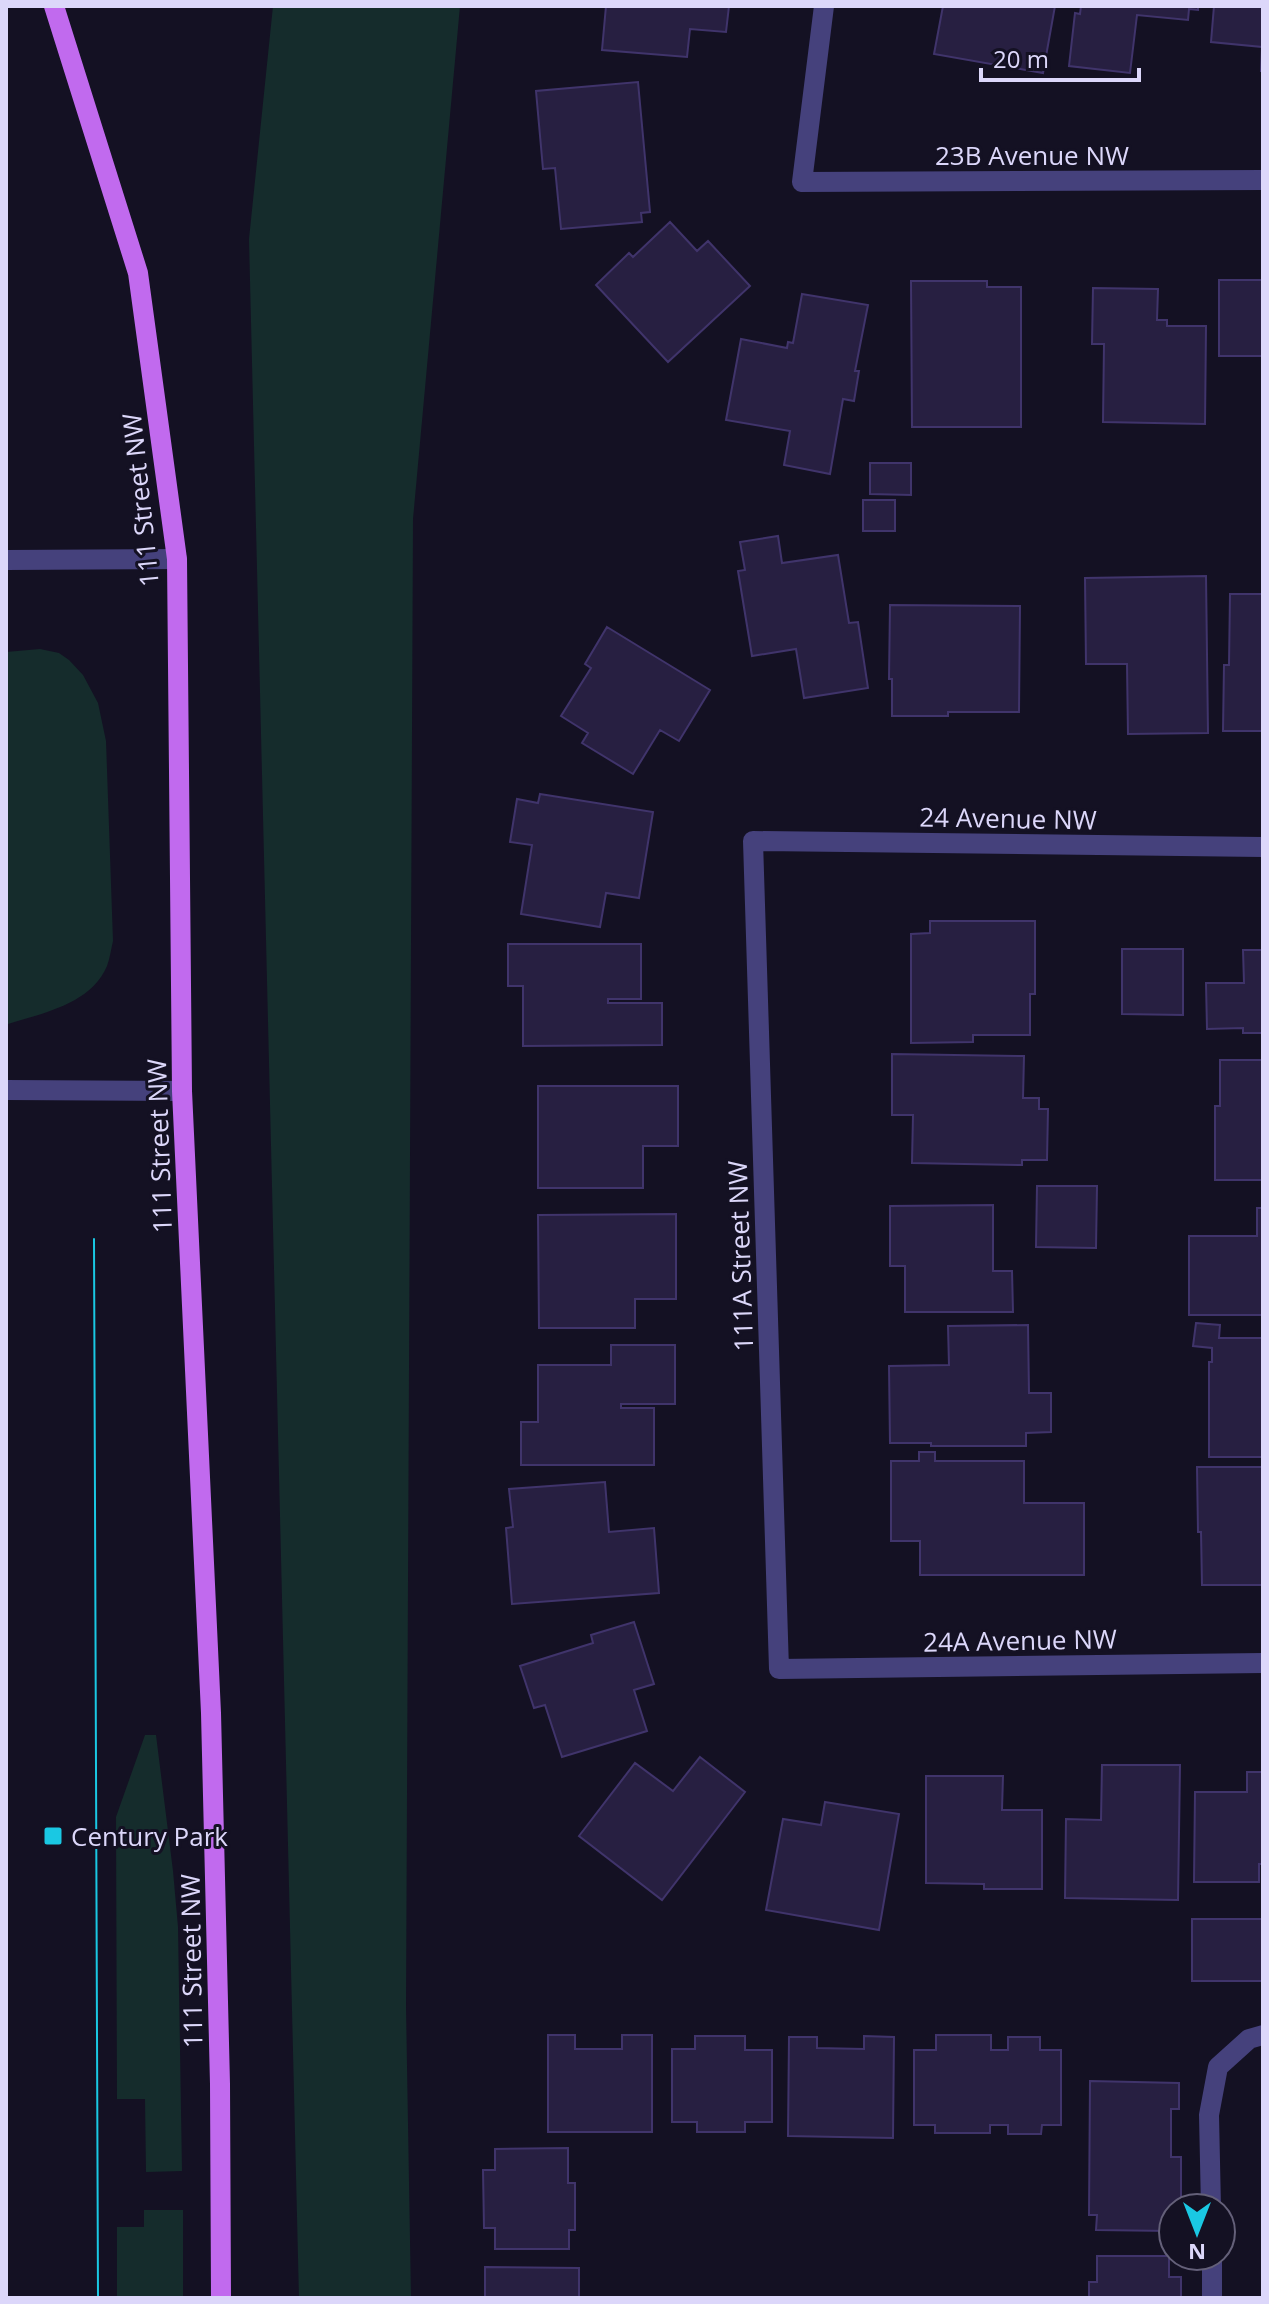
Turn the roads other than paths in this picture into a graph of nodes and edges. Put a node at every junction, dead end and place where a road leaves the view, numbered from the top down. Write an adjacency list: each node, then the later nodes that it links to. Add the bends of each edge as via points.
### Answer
1 (54, 6): 4 (main road, 111 Street NW, via 138,273)
2 (824, 6): 3 (street, 23B Avenue NW, via 802,182)
3 (1263, 180)
4 (177, 559): 5 (street); 9 (main road, 111 Street NW)
5 (6, 560)
6 (753, 841): 7 (street, 24 Avenue NW); 11 (street, 111A Street NW)
7 (1263, 847)
8 (6, 1090): 9 (street)
9 (182, 1091): 15 (main road, 111 Street NW, via 211,1713)
10 (1263, 1663): 11 (street, 24A Avenue NW)
11 (779, 1669)
12 (1263, 2035): 13 (street, via 1249,2039 1218,2067 1209,2115)
13 (1211, 2192)
14 (1212, 2272): 16 (street)
15 (221, 2298)
16 (1212, 2298)

